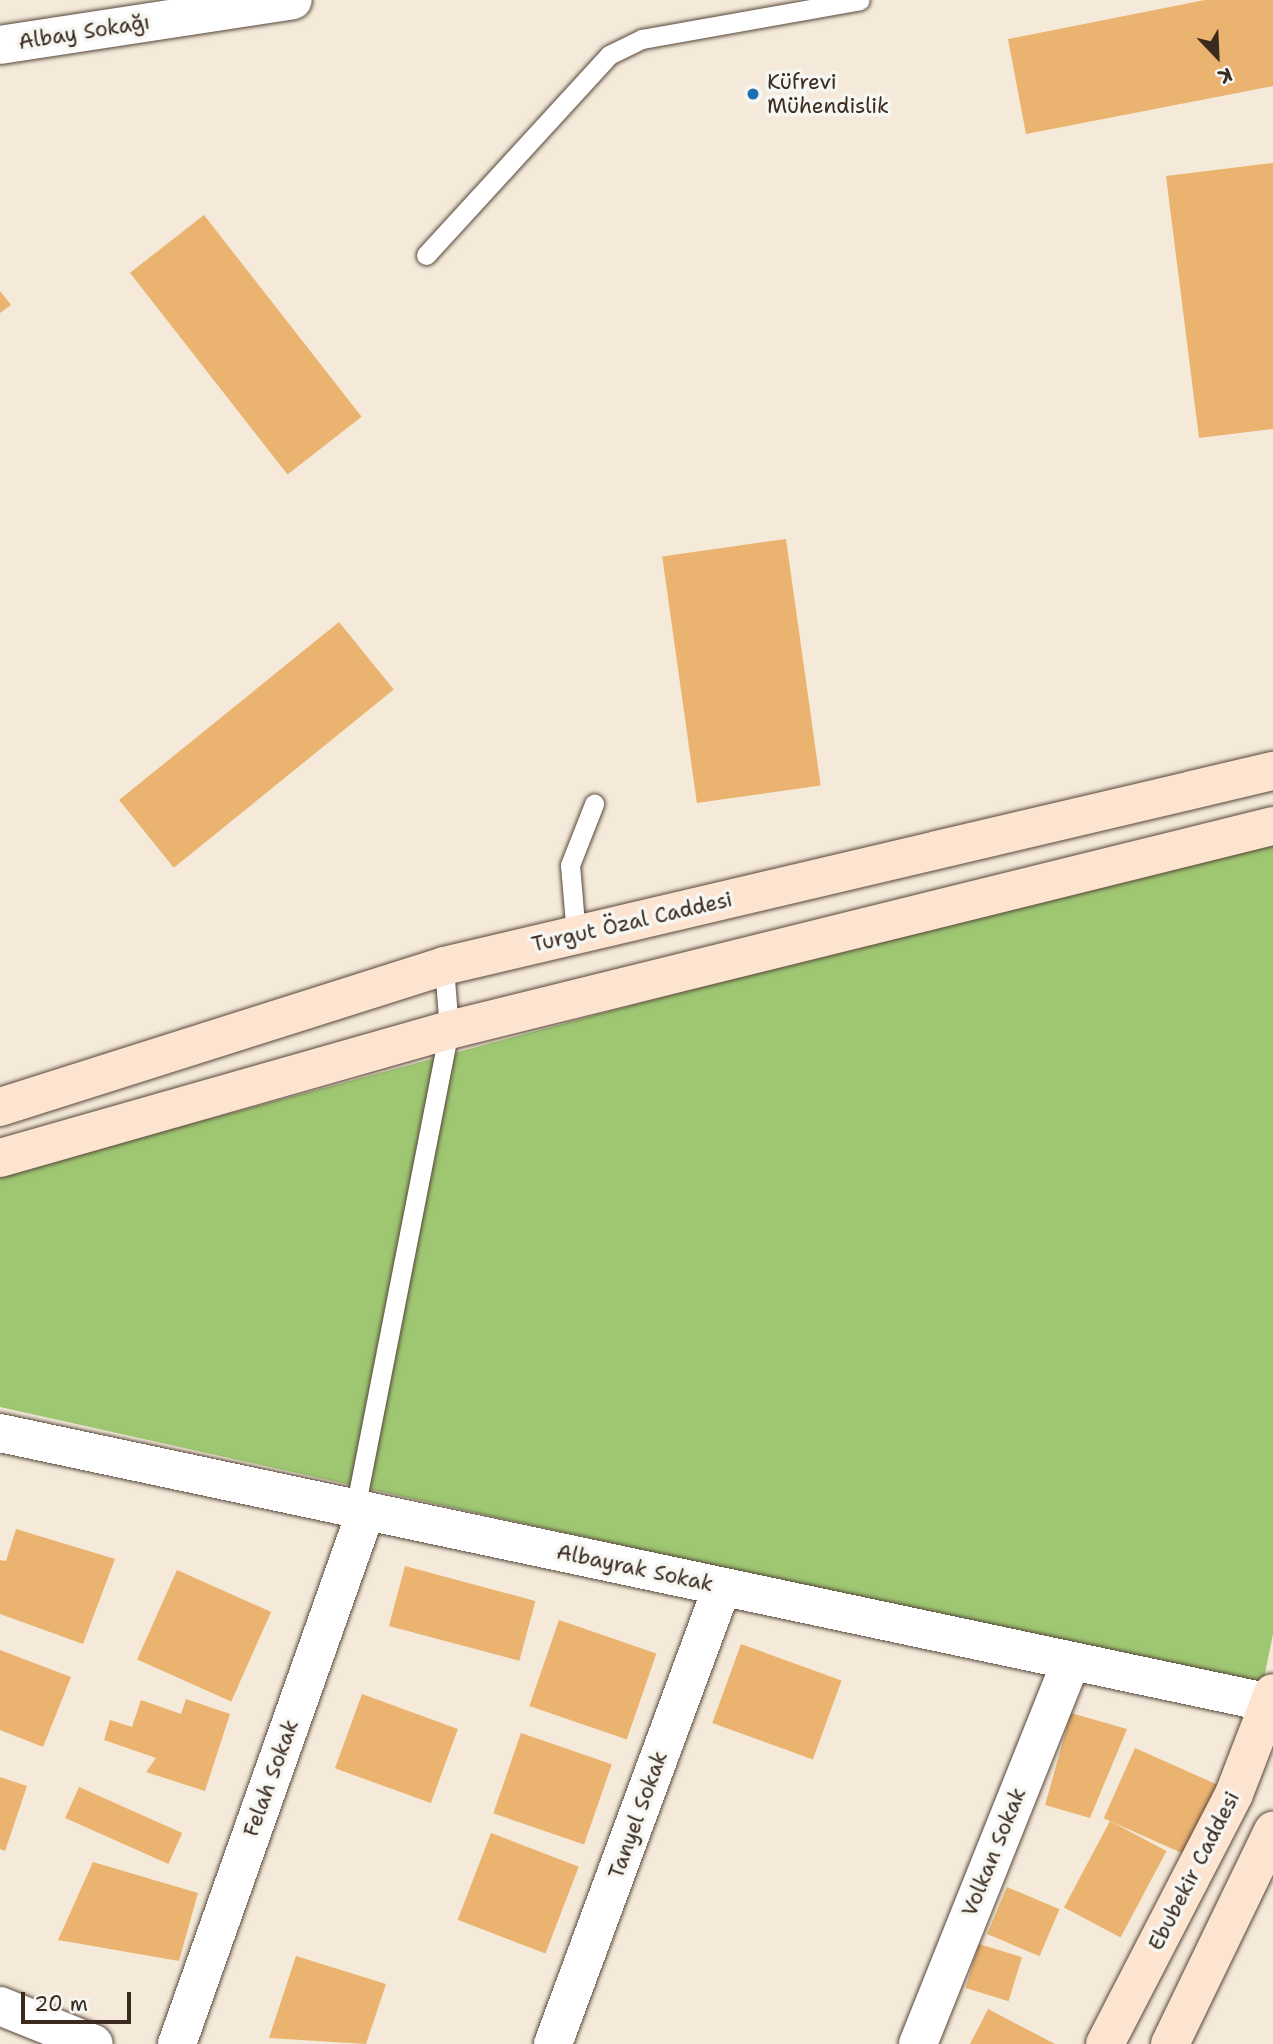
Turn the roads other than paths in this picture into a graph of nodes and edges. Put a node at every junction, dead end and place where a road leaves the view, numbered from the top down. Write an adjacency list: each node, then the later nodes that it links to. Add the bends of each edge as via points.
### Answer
1 (293, 0): 3 (street, Albay Sokağı)
2 (860, 0): 4 (lane, via 642,38 609,55)
3 (0, 45)
4 (426, 255)
5 (1273, 771): 8 (street, Turgut Özal Caddesi)
6 (594, 804): 8 (lane, via 570,865)
7 (1273, 826): 10 (street)
8 (576, 935): 9 (street, Turgut Özal Caddesi)
9 (444, 966): 10 (lane); 11 (street, Turgut Özal Caddesi)
10 (449, 1030): 12 (street); 14 (lane)
11 (0, 1107)
12 (0, 1158)
13 (0, 1433): 14 (street, Albayrak Sokak)
14 (361, 1510): 15 (street, Albayrak Sokak); 21 (street, Felah Sokak)
15 (722, 1587): 16 (street, Albayrak Sokak); 22 (street, Tanyel Sokak)
16 (1071, 1661): 17 (street, Albayrak Sokak); 23 (street, Volkan Sokak)
17 (1272, 1698): 24 (street, Ebubekir Caddesi, via 1234,1794)
18 (1273, 1831): 25 (street)
19 (0, 2006): 20 (street)
20 (94, 2044)
21 (177, 2044)
22 (553, 2044)
23 (918, 2044)
24 (1105, 2044)
25 (1170, 2044)

